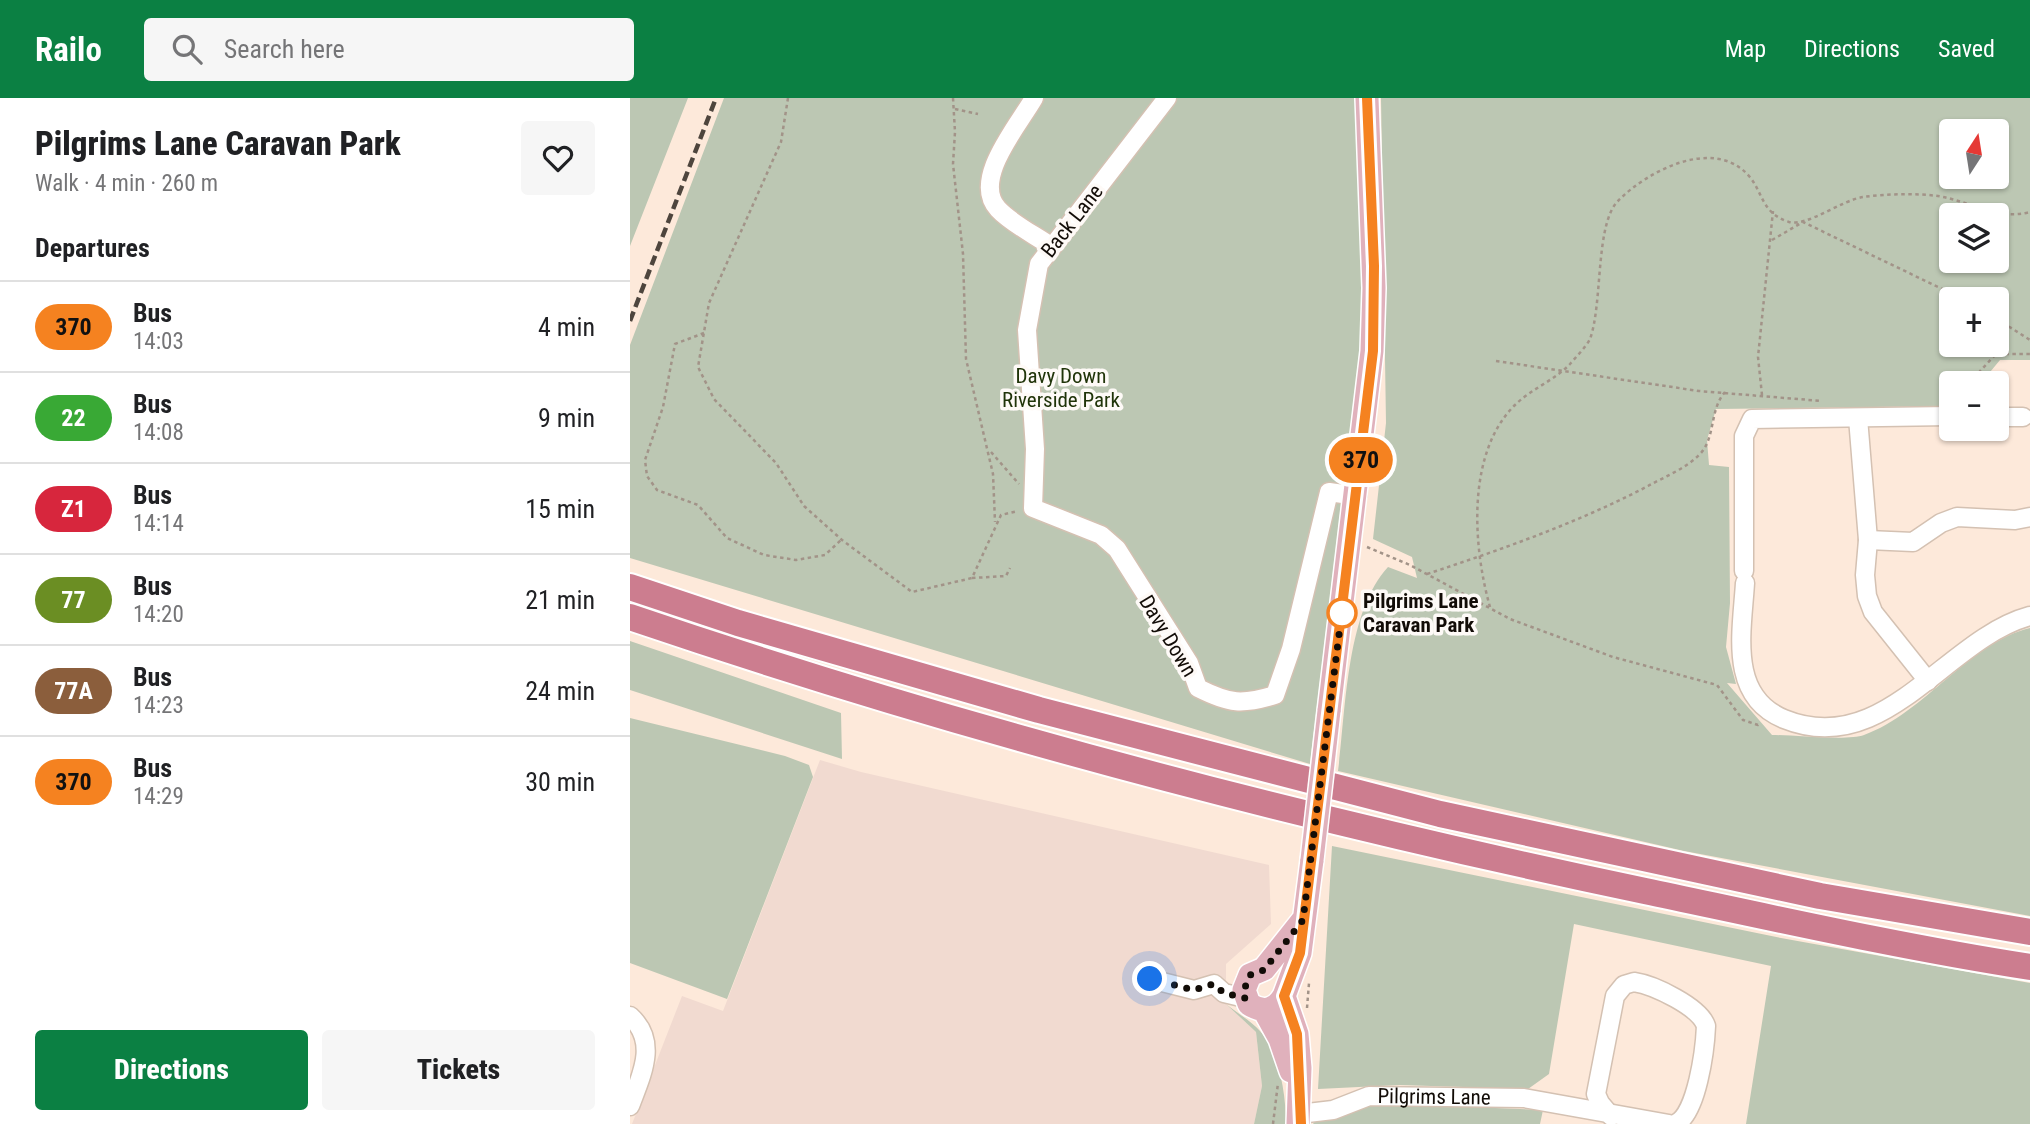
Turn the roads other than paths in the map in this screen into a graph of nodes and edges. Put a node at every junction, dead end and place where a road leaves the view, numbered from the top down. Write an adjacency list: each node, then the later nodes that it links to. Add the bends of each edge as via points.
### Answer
1 (1034, 98): 4 (street, via 991,172 988,188 998,209)
2 (1167, 98): 4 (street, Back Lane)
3 (1367, 98): 9 (main road, via 1374,319)
4 (1052, 247): 10 (street, Back Lane, via 1039,264 1027,330 1035,449)
5 (1939, 416): 8 (street)
6 (2009, 417): 7 (street)
7 (2023, 417)
8 (1858, 418): 12 (street); 16 (street, via 1752,419 1744,436 1741,673 1771,714 1815,727 1872,717)
9 (1357, 496): 10 (street, Davy Down, via 1329,492 1291,649 1275,695 1244,704 1198,688 1189,663 1117,549 1101,535); 17 (main road, bridge)
10 (1032, 499)
11 (2030, 517): 12 (street, via 1957,517 1913,542)
12 (1868, 540): 16 (street, via 1865,575 1873,612)
13 (630, 587): 18 (highway, via 1039,710 1440,814 1820,896)
14 (2030, 615): 16 (street, via 1997,628)
15 (630, 617): 19 (highway, via 1004,735 1440,848)
16 (1928, 681)
17 (1303, 920): 20 (main road); 22 (main road, via 1300,953)
18 (2030, 932)
19 (2030, 967)
20 (1264, 970): 22 (main road, via 1278,975); 23 (main road, via 1250,975 1244,990)
21 (1150, 979): 23 (street, via 1194,990 1213,984)
22 (1284, 993): 23 (main road, via 1274,1008); 30 (main road, via 1297,1034)
23 (1255, 1004): 30 (main road, via 1280,1039 1291,1069)
24 (630, 1016): 25 (street, via 647,1047)
25 (636, 1070): 27 (street)
26 (1596, 1094): 28 (street); 29 (street); 32 (street, via 1615,996 1627,983 1641,983 1692,1008 1706,1026 1693,1105)
27 (630, 1106)
28 (1572, 1108): 29 (street, Pilgrims Lane); 30 (street, Pilgrims Lane, via 1524,1098 1369,1096)
29 (1611, 1115): 31 (street, Pilgrims Lane)
30 (1299, 1121)
31 (1669, 1124)
32 (1675, 1124)

